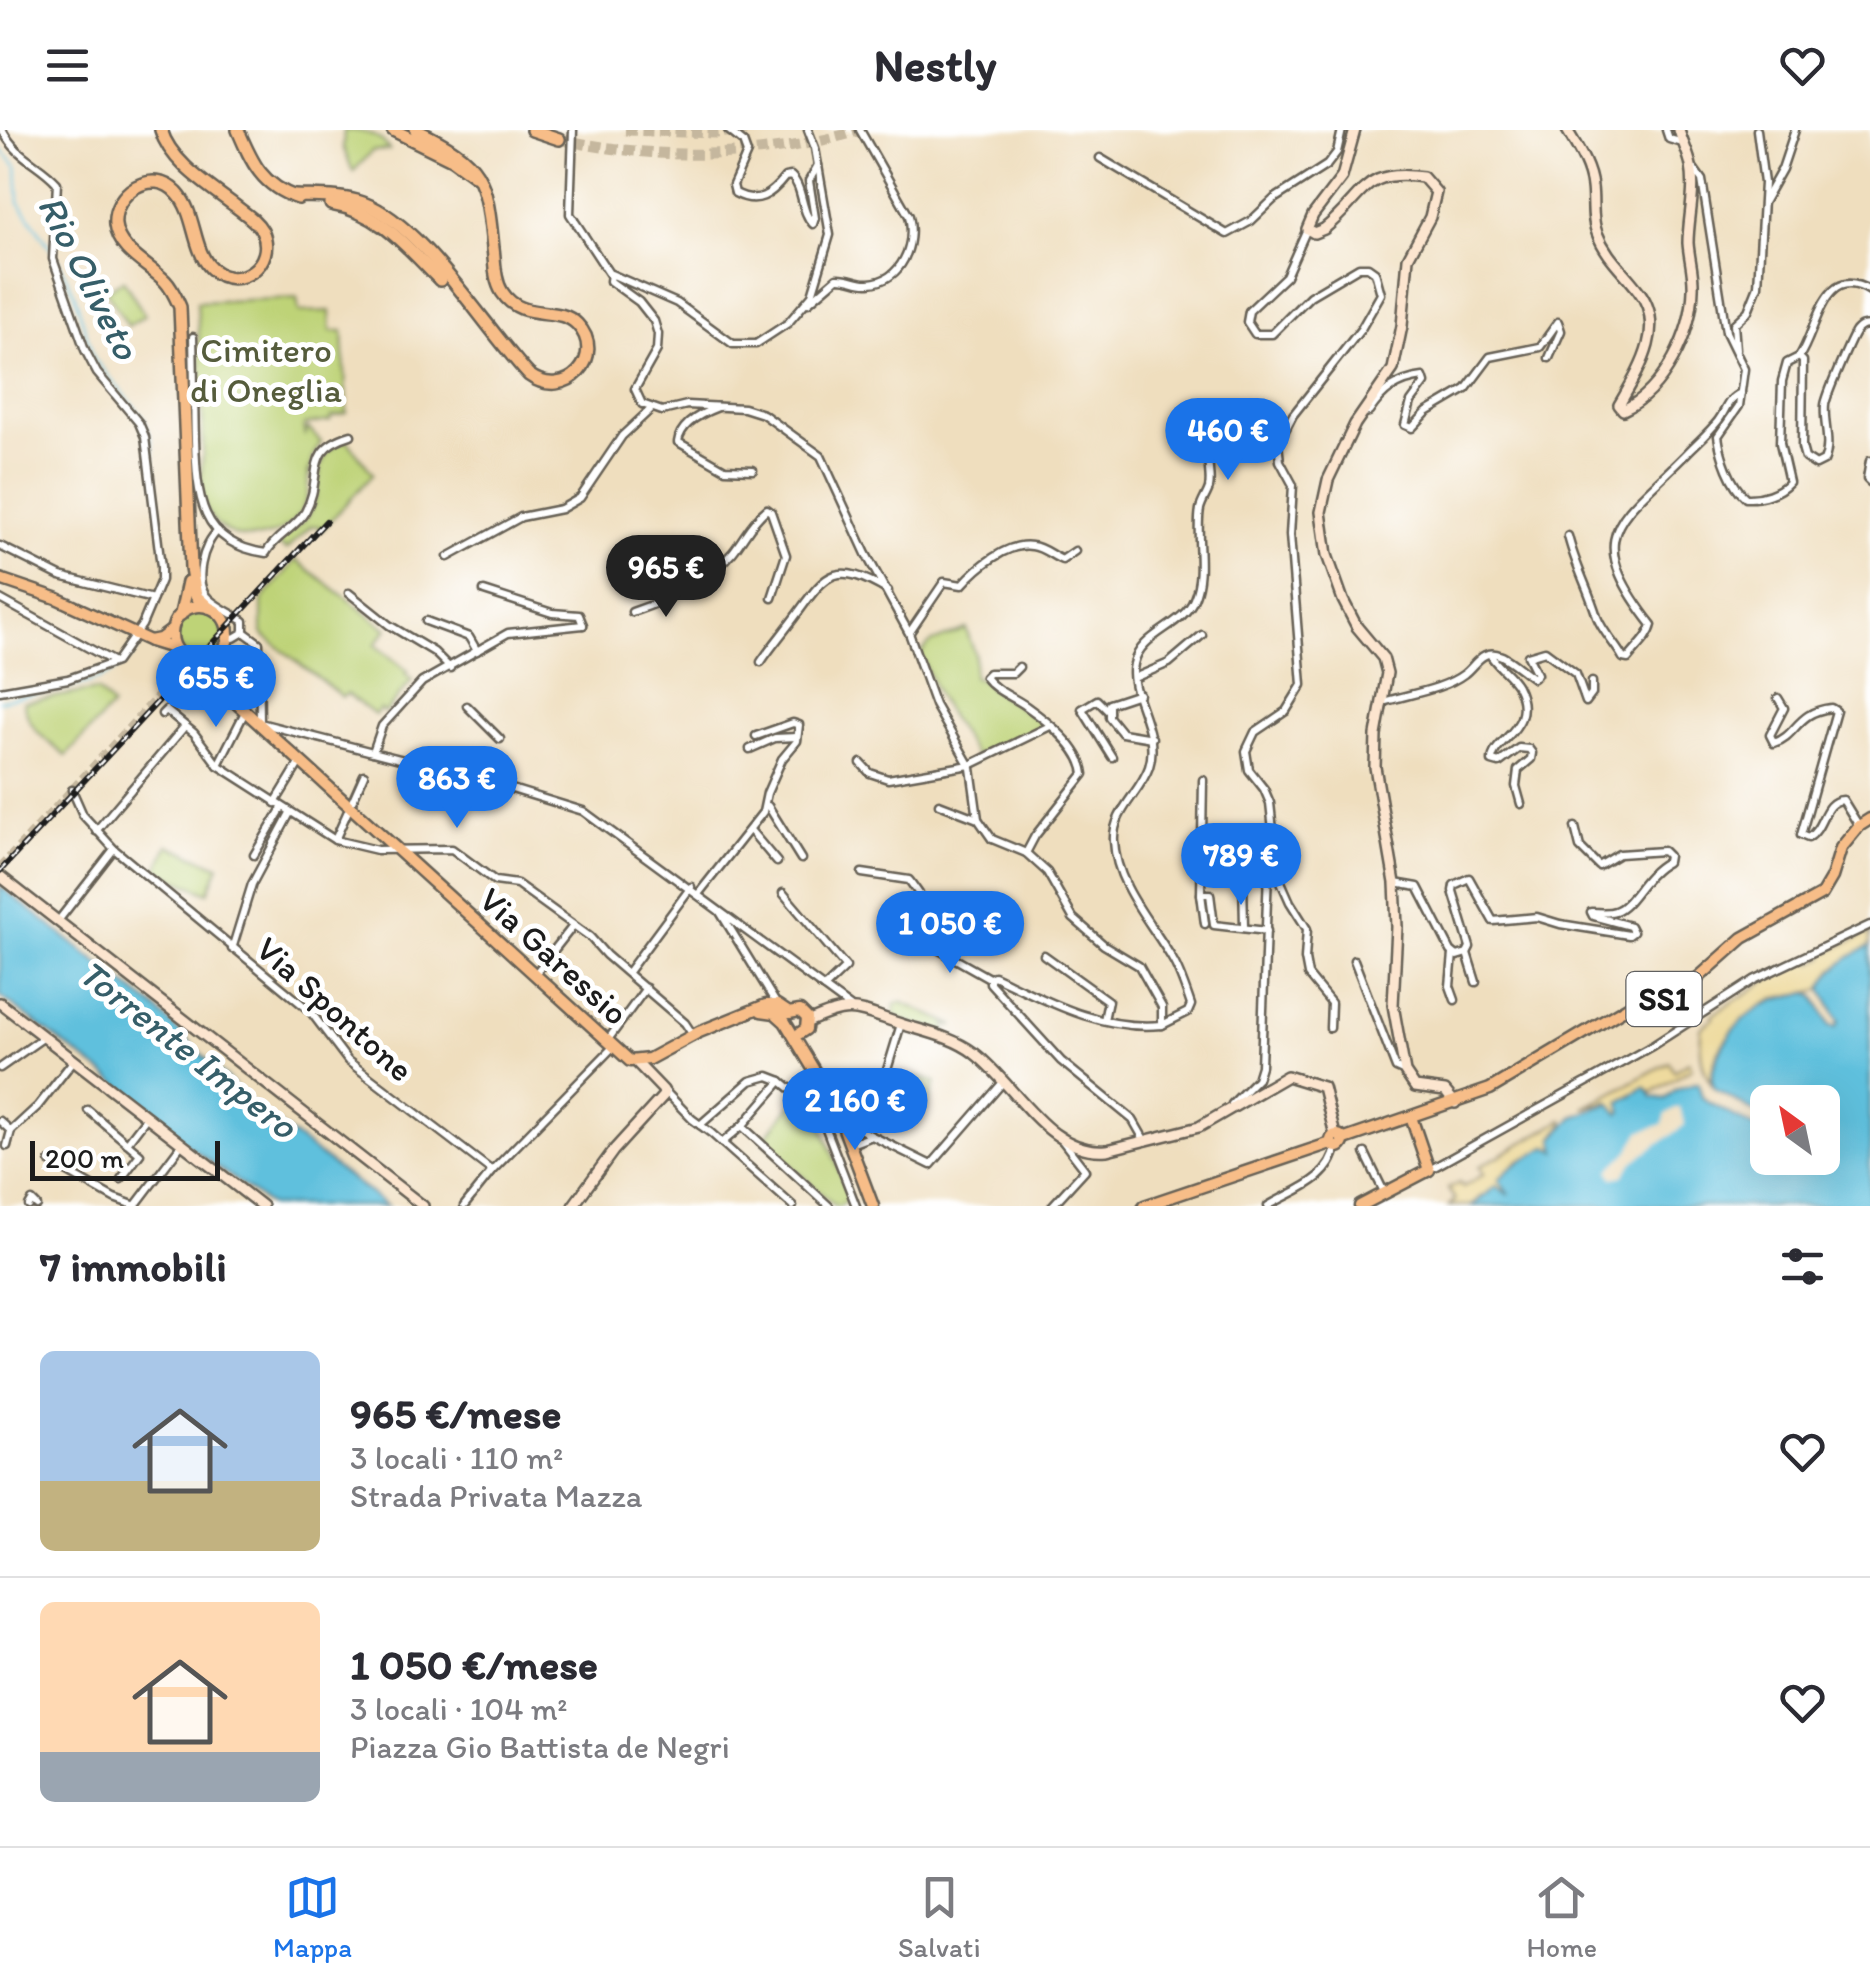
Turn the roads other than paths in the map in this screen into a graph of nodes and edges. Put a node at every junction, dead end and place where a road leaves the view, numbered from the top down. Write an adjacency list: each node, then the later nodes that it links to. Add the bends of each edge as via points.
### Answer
1 (2, 130): 54 (street, via 28,162 57,183 54,260 84,350 145,438 162,566)
2 (161, 130): 48 (highway, via 175,155 254,221 265,244 252,272 226,278 204,259 172,188 138,186 116,211 120,240 166,282 180,307)
3 (238, 130): 23 (highway, via 262,177 275,188 294,196 347,199 392,218 538,380 565,381 585,362 586,343 574,322 526,311 502,291)
4 (393, 130): 23 (highway)
5 (416, 130): 23 (highway, via 458,151)
6 (532, 130): 18 (highway)
7 (572, 130): 26 (street, via 570,214)
8 (728, 130): 21 (street, via 747,153 733,185 736,193 762,198 791,176 812,224 809,177)
9 (808, 130): 21 (street)
10 (860, 130): 28 (street, via 908,216 906,257 874,282 831,280)
11 (1342, 130): 20 (street, via 1327,165 1227,234)
12 (1356, 130): 25 (main road, via 1342,177)
13 (1567, 130): 22 (main road, via 1592,184 1598,237 1648,308 1648,346 1618,405 1624,410 1659,378 1688,324 1694,284 1688,248)
14 (1666, 130): 19 (street, via 1669,139)
15 (1679, 130): 19 (main road)
16 (1757, 130): 24 (street)
17 (1795, 130): 24 (street)
18 (559, 138)
19 (1683, 143): 22 (main road)
20 (1100, 158)
21 (818, 164): 28 (street, via 830,235)
22 (1691, 165): 31 (street, via 1702,180 1722,314)
23 (480, 181)
24 (1763, 202): 31 (street, via 1758,286 1734,324)
25 (1306, 229): 37 (main road, via 1324,229 1373,179 1423,177 1436,192 1408,258 1398,354 1389,378); 38 (street, via 1286,276 1249,311 1252,332 1274,332 1310,296 1360,267 1376,272 1381,294)
26 (610, 275): 28 (street, via 668,298 723,338 746,346 788,324); 36 (street, via 656,327 657,350 635,389)
27 (1870, 291): 32 (street, via 1848,282 1827,296)
28 (806, 304)
29 (1870, 324): 32 (street, via 1854,334 1829,393 1828,453 1816,465 1802,447)
30 (193, 337): 43 (street, via 196,482)
31 (1736, 352): 34 (street, via 1744,369)
32 (1799, 357): 34 (street, via 1784,368 1782,381 1780,443 1789,482 1753,499 1736,486 1718,436)
33 (1550, 358): 37 (street, via 1558,322 1540,347 1490,357 1466,388 1412,428 1407,414 1423,376 1394,385)
34 (1742, 392): 44 (street, via 1614,531 1624,582 1652,627 1626,660 1598,618)
35 (724, 405): 36 (street); 41 (street, via 687,425 678,442 725,469); 51 (street, via 763,414 821,456)
36 (651, 408): 47 (street, via 622,436 580,498 562,510 522,517)
37 (1362, 412): 82 (main road, via 1328,480 1321,516 1343,600 1383,658)
38 (1281, 434): 76 (street, via 1250,432 1211,450 1193,604 1140,652); 120 (street, via 1278,457 1294,490 1290,534 1302,685 1286,711 1255,732 1246,756 1269,798)
39 (351, 435): 43 (street, via 320,453 304,515 266,553 244,550)
40 (1870, 461): 42 (street)
41 (753, 470)
42 (1870, 482)
43 (218, 531): 61 (street, via 203,551 202,588 246,624)
44 (1568, 536)
45 (0, 546): 54 (street, via 72,580)
46 (1075, 551): 62 (street, via 1062,560 1031,546 1004,552 962,585 944,582)
47 (448, 557)
48 (191, 568): 56 (highway, via 196,596); 58 (highway)
49 (0, 579): 64 (main road)
50 (484, 591): 67 (street, via 579,615 583,625 508,633)
51 (889, 592): 62 (street); 73 (street, via 849,575 824,580)
52 (349, 593): 75 (street, via 434,652)
53 (772, 598): 57 (street, via 786,555 767,510 710,573)
54 (154, 599): 64 (street)
55 (0, 600): 71 (street)
56 (208, 607): 58 (main road); 65 (main road, via 223,618)
57 (632, 612)
58 (182, 614): 60 (main road)
59 (426, 621): 67 (street, via 469,636)
60 (173, 630): 66 (main road); 68 (main road)
61 (244, 632): 65 (street); 87 (street, via 260,642)
62 (909, 633): 100 (street, via 935,705)
63 (1202, 635): 76 (street, via 1169,663)
64 (135, 636): 66 (main road); 71 (street)
65 (228, 636): 70 (main road)
66 (150, 641): 68 (main road)
67 (477, 651): 75 (street)
68 (179, 652): 72 (main road); 72 (main road, via 176,678)
69 (1491, 656): 78 (street, via 1502,656 1534,678 1528,656 1546,651 1576,674 1586,702); 82 (street, via 1476,658 1453,680); 105 (street, via 1516,684 1522,709 1518,727 1492,761 1519,748 1532,753 1518,770)
70 (217, 657): 72 (main road); 77 (main road)
71 (116, 662): 79 (street, via 68,680)
72 (198, 662): 77 (main road, Via Garessio)
73 (760, 662)
74 (1019, 667): 89 (street, via 985,677)
75 (446, 671): 95 (street, via 406,696 382,726)
76 (1134, 678): 80 (street)
77 (215, 681): 84 (main road, Via Garessio)
78 (1592, 682)
79 (0, 691)
80 (1139, 694): 85 (street, via 1109,704); 92 (street)
81 (1778, 698): 111 (street, via 1784,708 1770,736 1774,742 1813,711 1831,708 1836,714 1802,835 1815,834 1838,800)
82 (1383, 702): 126 (main road, via 1375,767)
83 (467, 706): 93 (street)
84 (246, 710): 87 (main road, Via Garessio); 99 (street)
85 (1109, 712): 92 (street, via 1122,734); 96 (street, via 1097,700 1082,710)
86 (162, 714): 88 (street, via 166,710)
87 (260, 722): 95 (street); 97 (main road, Via Garessio)
88 (186, 726): 99 (street); 113 (street)
89 (1050, 726): 100 (street); 118 (street, via 1079,757 1084,774)
90 (756, 736): 91 (street, via 796,722)
91 (798, 737): 94 (street); 107 (street, via 782,758)
92 (1152, 738): 159 (street, via 1148,768 1114,838 1129,890 1191,1004 1188,1012)
93 (500, 739)
94 (750, 749)
95 (374, 752): 127 (street, via 578,808)
96 (1112, 757)
97 (300, 761): 106 (main road, Via Garessio); 108 (street)
98 (861, 764): 100 (street, via 888,779)
99 (218, 765): 108 (street)
100 (970, 766): 110 (street)
101 (364, 775): 106 (street)
102 (1204, 780): 130 (street)
103 (72, 790): 113 (street, Via Spontone)
104 (939, 804): 110 (street)
105 (1521, 804)
106 (349, 805): 115 (street); 117 (main road, Via Garessio)
107 (765, 806): 114 (street); 121 (street)
108 (282, 808): 115 (street); 119 (street); 139 (street)
109 (1870, 819): 111 (main road, SS1)
110 (978, 820): 118 (street, via 992,839)
111 (1858, 826): 173 (main road, SS1, via 1822,894 1743,938 1681,993 1631,1005 1512,1077)
112 (1575, 827): 141 (street, via 1580,847 1599,866 1619,854 1668,856 1621,909 1592,912 1633,932 1537,917 1491,920 1469,878 1457,880 1453,891)
113 (96, 830): 116 (street, Via Spontone)
114 (750, 830): 122 (street); 129 (street)
115 (335, 840): 117 (street)
116 (114, 849): 132 (street); 139 (street, Via Spontone)
117 (398, 850): 134 (street, via 452,849 482,874 517,884); 146 (main road, Via Garessio)
118 (1026, 853): 159 (street, via 1054,881 1073,918 1139,966)
119 (254, 855)
120 (1271, 858): 137 (street); 161 (street, via 1308,929 1308,976 1331,1003)
121 (801, 860)
122 (777, 862)
123 (862, 873): 140 (street, via 909,880 933,915)
124 (0, 876): 132 (main road)
125 (1243, 877): 136 (street)
126 (1395, 883): 142 (street, via 1418,887); 169 (main road, via 1392,1005)
127 (691, 888): 129 (street); 145 (street)
128 (783, 893): 150 (street, via 846,967)
129 (699, 894): 131 (street)
130 (1201, 894): 133 (street); 136 (street, via 1210,894 1214,925)
131 (717, 906): 150 (street); 153 (street)
132 (58, 921): 204 (main road)
133 (1205, 924)
134 (574, 926): 145 (street); 146 (street)
135 (1870, 926): 195 (street, via 1754,980 1652,1046)
136 (1244, 930): 137 (street)
137 (1267, 932): 176 (street, via 1262,1066)
138 (925, 942): 140 (street)
139 (232, 949): 196 (street, Via Spontone, via 310,1011 348,1061)
140 (943, 950): 147 (street)
141 (1467, 953): 142 (street); 148 (street)
142 (1453, 954): 151 (street, via 1450,986)
143 (1044, 955): 157 (street, via 1108,1001)
144 (1354, 960): 169 (street, via 1396,1068)
145 (628, 972): 149 (street)
146 (534, 975): 165 (main road, Via Garessio)
147 (990, 978): 157 (street); 186 (street, via 1062,1061 1133,1120)
148 (1476, 982)
149 (646, 988): 163 (street); 165 (street)
150 (824, 988): 154 (street)
151 (1456, 1000)
152 (0, 1004): 164 (main road)
153 (777, 1004): 155 (main road, Via Garessio); 156 (main road)
154 (850, 1007): 158 (main road); 160 (main road)
155 (755, 1010): 156 (main road); 163 (main road, Via Garessio)
156 (787, 1018): 158 (main road, via 800,1011); 162 (main road)
157 (1104, 1020): 159 (street, via 1143,1027)
158 (808, 1022): 162 (main road)
159 (1163, 1022)
160 (901, 1024): 171 (main road, via 961,1045); 174 (street, via 873,1116)
161 (1330, 1028)
162 (796, 1033): 174 (main road)
163 (692, 1035): 167 (main road, Via Garessio)
164 (44, 1037): 166 (main road); 168 (street)
165 (610, 1045): 167 (main road, Via Garessio); 196 (street)
166 (74, 1060): 177 (main road); 183 (street)
167 (638, 1063): 172 (main road, Via Garessio)
168 (0, 1068)
169 (1404, 1072): 173 (main road, via 1415,1087 1445,1090)
170 (781, 1081): 174 (street); 181 (street, via 750,1081); 182 (street)
171 (1004, 1081): 184 (street, via 931,1165); 185 (main road)
172 (663, 1090): 181 (street); 206 (main road)
173 (1455, 1103): 178 (main road, SS1)
174 (829, 1105): 179 (main road); 199 (main road)
175 (88, 1110): 189 (street)
176 (1228, 1110): 186 (main road, via 1199,1127); 187 (main road, via 1291,1076 1323,1088)
177 (147, 1117): 189 (street); 190 (main road)
178 (1410, 1117): 187 (main road, SS1); 195 (main road)
179 (840, 1118): 184 (street); 191 (main road)
180 (0, 1120): 183 (street)
181 (700, 1125): 188 (street)
182 (742, 1126): 188 (street); 208 (street)
183 (11, 1131): 192 (street)
184 (872, 1136): 191 (street)
185 (1060, 1138): 186 (main road, via 1098,1151); 209 (street, via 1086,1170)
186 (1145, 1141)
187 (1336, 1141): 210 (main road, SS1); 211 (street, via 1330,1165 1311,1184)
188 (722, 1142): 207 (street)
189 (127, 1143): 197 (street, via 140,1154)
190 (182, 1144): 202 (street); 203 (main road)
191 (850, 1144): 199 (main road)
192 (7, 1146)
193 (1365, 1153): 198 (street)
194 (50, 1162): 202 (street)
195 (1429, 1170): 198 (main road)
196 (492, 1172): 205 (street)
197 (121, 1178)
198 (1386, 1195): 212 (main road)
199 (866, 1205)
200 (29, 1206): 201 (street)
201 (37, 1206)
202 (136, 1206)
203 (262, 1206)
204 (423, 1206)
205 (464, 1206)
206 (573, 1206)
207 (793, 1206)
208 (829, 1206)
209 (1052, 1206)
210 (1144, 1206)
211 (1268, 1206)
212 (1361, 1206)

